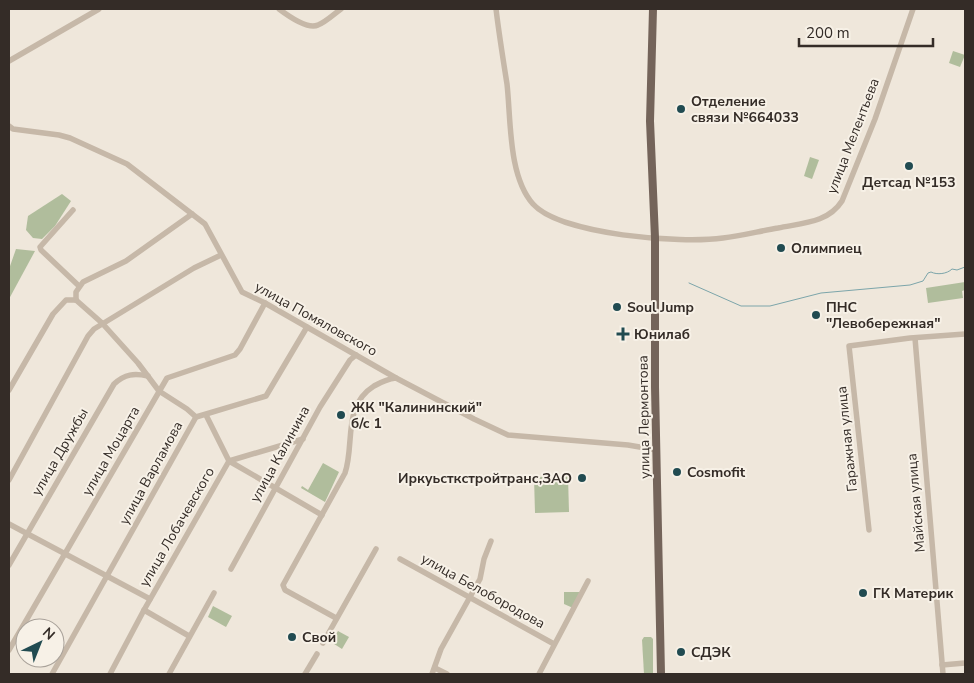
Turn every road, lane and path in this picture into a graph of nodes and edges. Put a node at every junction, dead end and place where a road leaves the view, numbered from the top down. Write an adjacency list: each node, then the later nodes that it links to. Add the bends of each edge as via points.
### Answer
1 (99, 9): 7 (street)
2 (279, 9): 3 (street, via 311,26 317,26)
3 (341, 9)
4 (496, 9): 11 (street, via 514,160 526,194 533,204 561,222)
5 (654, 9): 11 (main road, улица Лермонтова, via 650,121)
6 (913, 9): 11 (street, улица Мелентьева, via 875,119 842,201 834,212 812,221 721,239)
7 (9, 61)
8 (11, 128): 10 (street, улица Помяловского, via 70,138 127,164)
9 (73, 210): 13 (street, via 40,247)
10 (192, 214): 12 (street, улица Помяловского, via 205,224); 13 (street, via 126,261 86,279)
11 (655, 238): 28 (main road, улица Лермонтова)
12 (221, 256): 15 (street, улица Помяловского, via 240,290); 16 (street, via 194,268)
13 (79, 286): 14 (street)
14 (76, 300): 16 (street); 23 (street, via 66,300 54,314)
15 (266, 302): 17 (street, улица Помяловского); 24 (street, улица Моцарта, via 235,354 167,378)
16 (102, 323): 21 (street); 30 (street, via 88,336)
17 (307, 327): 20 (street, улица Помяловского); 25 (street, улица Варламова, via 266,396)
18 (965, 334): 19 (street)
19 (914, 338): 34 (street, Гаражная улица, via 849,346); 55 (street, Майская улица)
20 (356, 355): 22 (street, улица Помяловского); 27 (street, улица Калинина, via 320,407)
21 (148, 376): 24 (street); 35 (street, улица Дружбы, via 132,374 121,377 114,384)
22 (396, 378): 28 (street, улица Помяловского, via 474,420 508,434); 32 (street, via 382,381 362,396 353,416 346,471)
23 (9, 390)
24 (159, 390): 26 (street); 38 (street, улица Моцарта)
25 (206, 415): 26 (street, улица Варламова); 29 (street)
26 (196, 417): 42 (street, улица Варламова)
27 (303, 439): 29 (street, улица Лобачевского); 31 (street, улица Калинина)
28 (657, 450): 64 (main road, улица Лермонтова)
29 (229, 461): 31 (street); 46 (street, улица Лобачевского)
30 (9, 480)
31 (275, 488): 32 (street); 41 (street, улица Калинина)
32 (322, 515): 48 (street, via 283,588)
33 (9, 524): 35 (street)
34 (869, 530)
35 (27, 534): 38 (street); 40 (street, улица Дружбы)
36 (491, 541): 45 (street, via 480,580)
37 (376, 549): 48 (street)
38 (66, 554): 42 (street); 52 (street, улица Моцарта)
39 (400, 558): 45 (street, улица Белобородова)
40 (9, 565)
41 (231, 569)
42 (108, 576): 46 (street); 57 (street, улица Варламова)
43 (588, 581): 51 (street)
44 (214, 593): 49 (street)
45 (470, 598): 51 (street, улица Белобородова); 56 (street, via 437,657)
46 (150, 599): 47 (street, улица Лобачевского)
47 (144, 610): 49 (street); 58 (street, улица Лобачевского)
48 (336, 618): 50 (street)
49 (189, 636): 59 (street)
50 (323, 643)
51 (554, 644): 63 (street)
52 (9, 650)
53 (316, 654): 60 (street)
54 (965, 663): 55 (street)
55 (942, 665): 65 (street, Майская улица)
56 (435, 668): 61 (street); 62 (street)
57 (52, 674)
58 (110, 674)
59 (169, 674)
60 (305, 674)
61 (432, 674)
62 (447, 674)
63 (539, 674)
64 (661, 674)
65 (943, 674)

